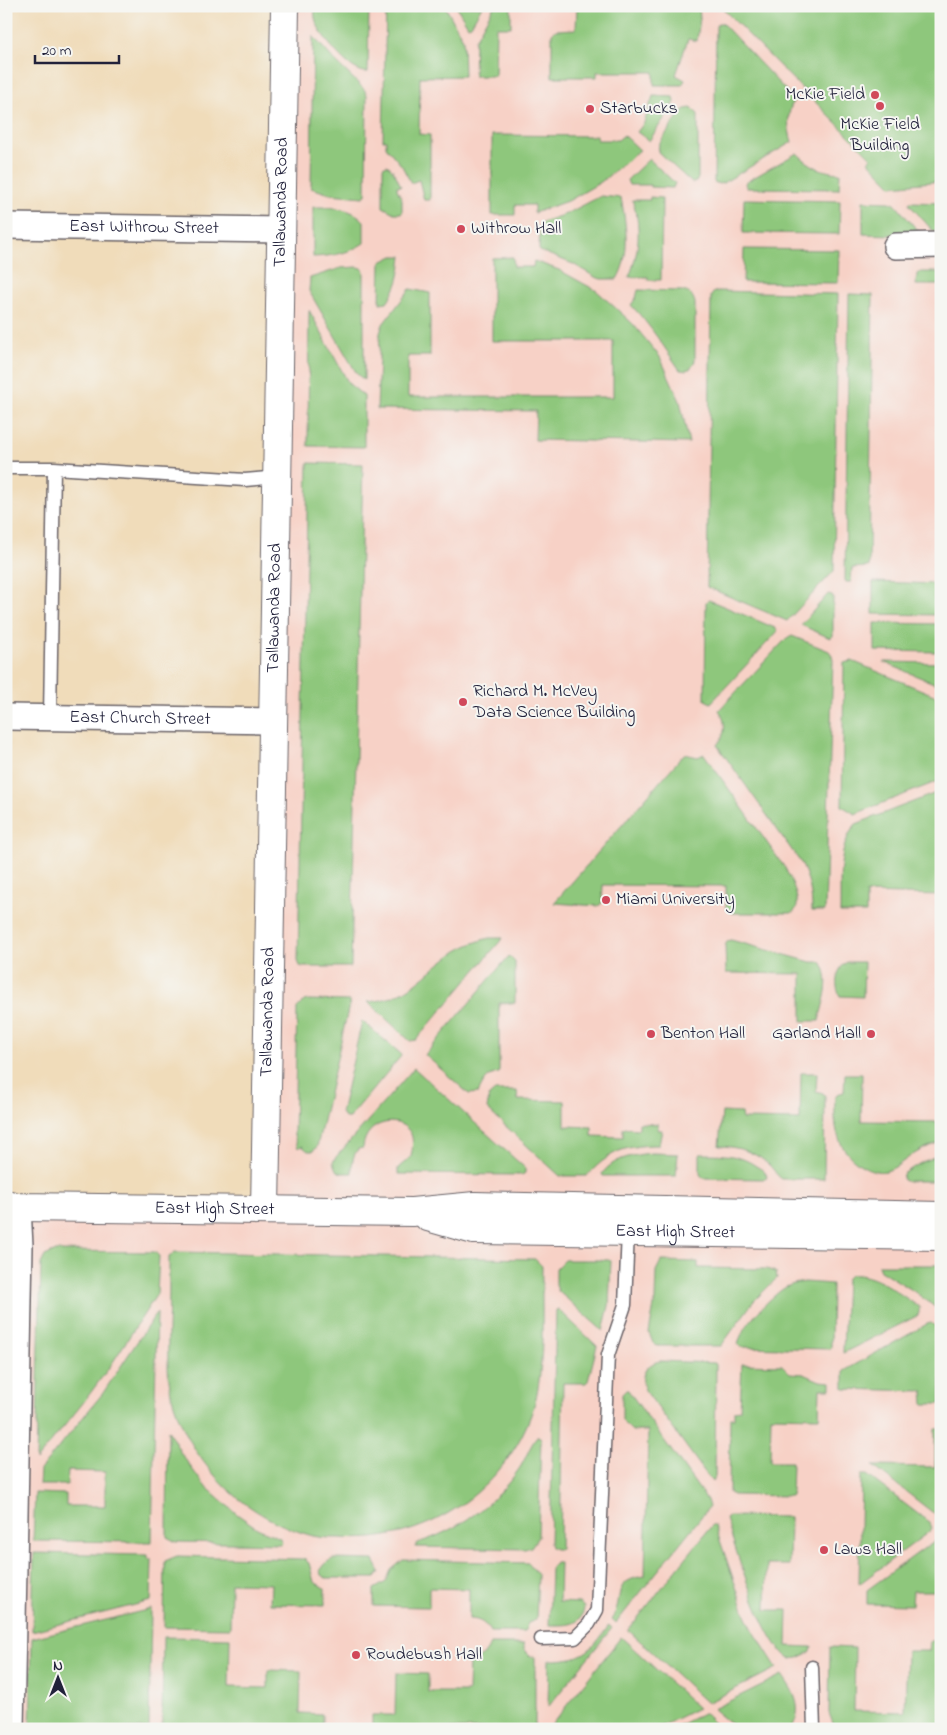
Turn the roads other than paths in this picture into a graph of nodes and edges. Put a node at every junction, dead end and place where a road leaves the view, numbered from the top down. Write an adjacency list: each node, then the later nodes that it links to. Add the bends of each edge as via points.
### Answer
1 (285, 6): 3 (main road, Tallawanda Road)
2 (6, 226): 3 (street, East Withrow Street)
3 (282, 230): 8 (main road, Tallawanda Road)
4 (896, 246): 5 (street)
5 (941, 246)
6 (6, 468): 7 (lane)
7 (54, 468): 8 (lane, via 245,480); 10 (lane)
8 (278, 477): 11 (main road, Tallawanda Road)
9 (6, 717): 10 (street, East Church Street)
10 (50, 718): 11 (street, East Church Street)
11 (273, 721): 13 (main road, Tallawanda Road)
12 (10, 1207): 13 (main road, East High Street); 20 (street, via 20,1256)
13 (265, 1210): 14 (main road, East High Street)
14 (412, 1212): 15 (main road, East High Street, via 475,1206); 16 (main road, East High Street, via 474,1230)
15 (941, 1216)
16 (628, 1232): 17 (main road, East High Street); 18 (lane, via 625,1305 608,1355 598,1610 575,1638)
17 (941, 1236)
18 (541, 1639)
19 (812, 1667): 21 (lane)
20 (11, 1729)
21 (814, 1729)

